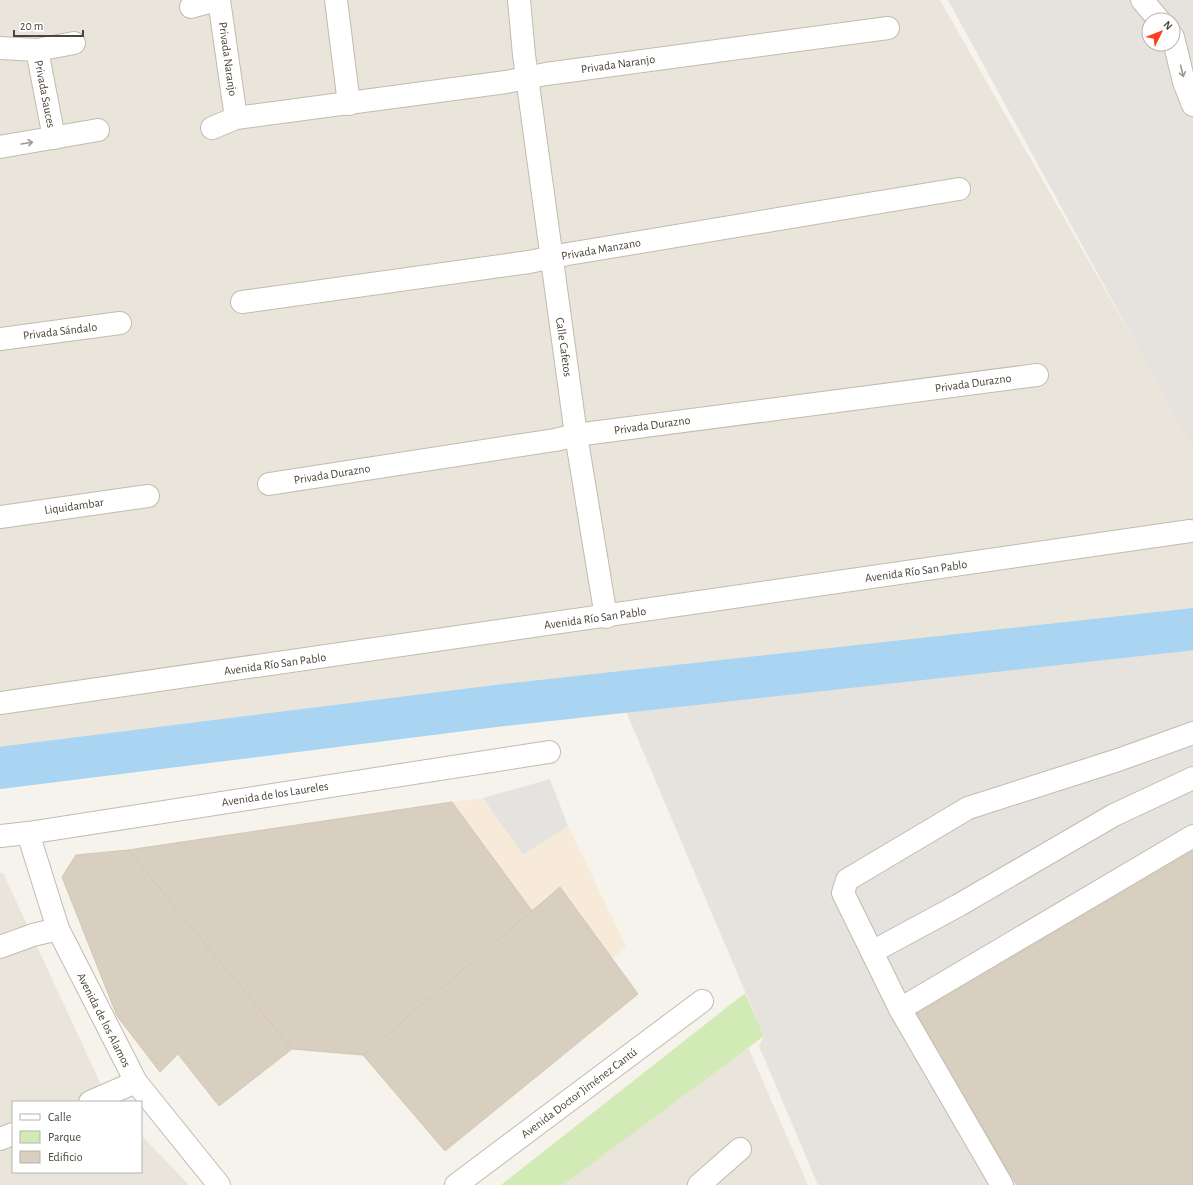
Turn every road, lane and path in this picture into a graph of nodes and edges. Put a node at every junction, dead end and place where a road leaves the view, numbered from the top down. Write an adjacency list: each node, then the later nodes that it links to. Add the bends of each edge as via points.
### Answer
1 (218, 0): 5 (street, Privada Naranjo); 15 (street, Privada Naranjo)
2 (336, 0): 13 (street)
3 (519, 0): 12 (street, Calle Cafetos)
4 (1142, 0): 6 (street)
5 (190, 7)
6 (1152, 12)
7 (888, 28): 12 (street, Privada Naranjo)
8 (74, 43): 10 (street, Privada Sauces)
9 (0, 48): 10 (street, Privada Sauces)
10 (37, 50): 18 (street, Privada Sauces)
11 (1177, 52): 14 (street, one-way to 14)
12 (527, 77): 13 (street, Privada Naranjo); 21 (street, Calle Cafetos)
13 (349, 104): 15 (street, Privada Naranjo)
14 (1193, 105)
15 (236, 118): 16 (street, Privada Naranjo)
16 (212, 128)
17 (98, 130): 18 (street, Privada Sauces)
18 (54, 138): 19 (street, Privada Sauces, one-way to 18)
19 (0, 147)
20 (959, 189): 21 (street, Privada Manzano)
21 (552, 258): 22 (street, Privada Manzano); 26 (street, Calle Cafetos)
22 (242, 302)
23 (120, 324): 24 (street, Privada Sándalo)
24 (0, 339)
25 (1037, 375): 26 (street, Privada Durazno)
26 (576, 435): 27 (street, Privada Durazno); 31 (street, Calle Cafetos)
27 (269, 484)
28 (148, 496): 29 (street, Liquidambar)
29 (0, 517)
30 (1190, 531): 31 (street, Avenida Río San Pablo)
31 (606, 617): 32 (street, Avenida Río San Pablo)
32 (0, 703)
33 (1193, 733): 41 (street, via 968,808 848,880 843,893)
34 (549, 752): 36 (street, Avenida de los Laureles)
35 (1193, 778): 41 (street, via 1114,815)
36 (28, 833): 37 (street, Avenida de los Laureles); 39 (street, Avenida de los Alamos)
37 (0, 836)
38 (1193, 836): 43 (street)
39 (58, 929): 40 (street); 44 (street, Avenida de los Alamos)
40 (0, 947)
41 (872, 952): 43 (street)
42 (702, 1001): 51 (street, Avenida Doctor Jiménez Cantú)
43 (900, 1009): 52 (street)
44 (136, 1082): 45 (street); 50 (street, Avenida de los Alamos)
45 (92, 1101)
46 (12, 1134): 47 (street)
47 (0, 1139)
48 (740, 1149): 49 (street)
49 (710, 1181)
50 (219, 1185)
51 (456, 1185)
52 (1002, 1185)

